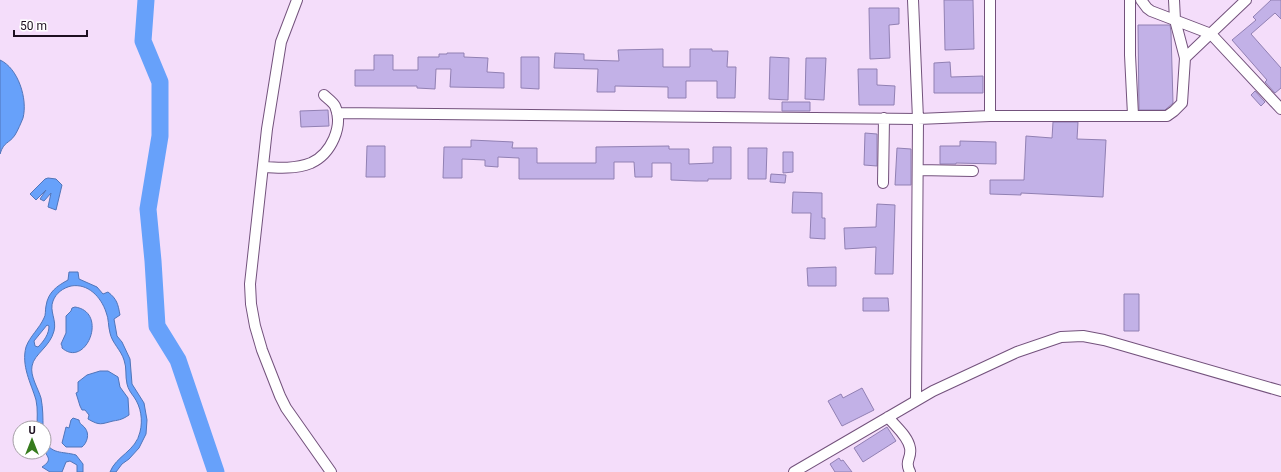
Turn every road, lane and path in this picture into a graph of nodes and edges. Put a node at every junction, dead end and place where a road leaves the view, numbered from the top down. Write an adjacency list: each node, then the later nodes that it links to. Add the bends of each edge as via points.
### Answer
1 (297, 0): 18 (street, via 281,42)
2 (913, 0): 17 (street)
3 (990, 0): 15 (street)
4 (1130, 0): 14 (street)
5 (1141, 0): 8 (street, via 1151,12)
6 (1174, 0): 8 (street)
7 (1246, 0): 9 (street)
8 (1175, 20): 9 (street); 10 (street)
9 (1211, 34): 10 (street); 12 (street)
10 (1185, 58): 14 (street, via 1182,103 1179,107 1167,116)
11 (324, 95): 13 (street, via 334,104)
12 (1281, 109)
13 (337, 113): 16 (street); 18 (street, via 337,130 331,146 314,162 291,167)
14 (1133, 115): 15 (street)
15 (990, 116): 17 (street)
16 (884, 118): 17 (street); 21 (street)
17 (918, 119): 19 (street)
18 (263, 167): 25 (street, via 250,284 254,321 262,350 286,408)
19 (918, 170): 20 (street); 23 (street)
20 (973, 171)
21 (883, 183)
22 (1281, 391): 23 (street, via 1104,340 1073,336 1061,337 1017,352)
23 (916, 401): 24 (street)
24 (888, 417): 26 (street); 27 (street, via 908,442 910,449 907,465)
25 (331, 472)
26 (794, 472)
27 (910, 472)

